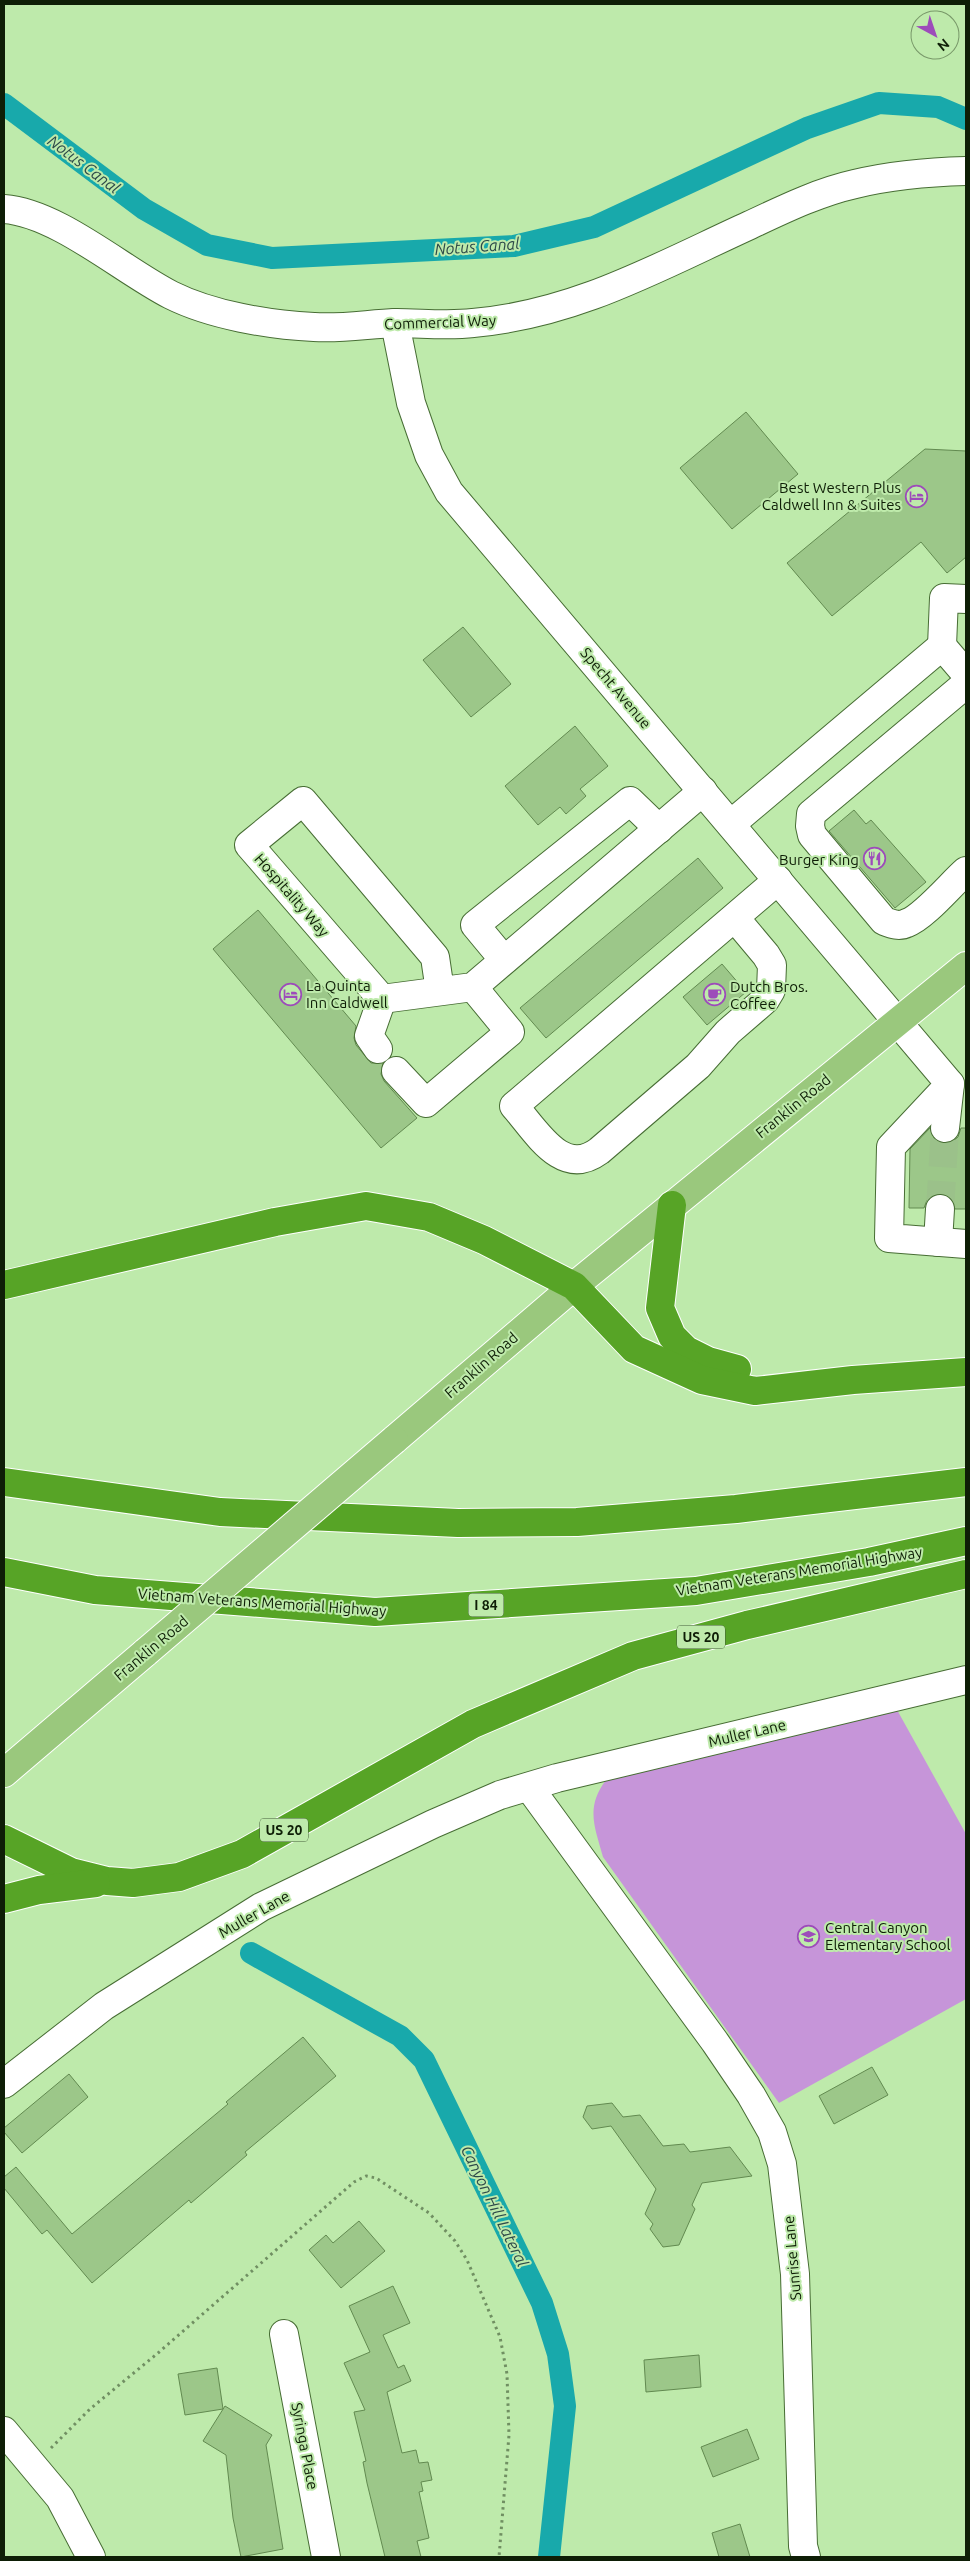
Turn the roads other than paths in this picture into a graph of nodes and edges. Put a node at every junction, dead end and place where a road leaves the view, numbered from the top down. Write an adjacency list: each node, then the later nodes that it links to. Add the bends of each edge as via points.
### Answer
1 (966, 171): 3 (street, Commercial Way, via 919,172 853,184 797,204 605,292 529,316 471,324)
2 (4, 208): 3 (street, Commercial Way, via 52,224 172,296 213,310 267,323 317,328)
3 (395, 324): 8 (street, Specht Avenue, via 410,403 429,455 449,492)
4 (966, 598): 5 (street, via 944,598)
5 (942, 646): 6 (street); 9 (street)
6 (966, 674)
7 (966, 684): 11 (street, via 811,814 810,820 812,835 884,921 895,925 908,923)
8 (703, 791): 9 (street, Specht Avenue); 10 (street)
9 (731, 824): 12 (street, Specht Avenue)
10 (659, 829): 13 (street, via 630,801); 15 (street)
11 (964, 873)
12 (778, 880): 14 (street); 21 (street, Specht Avenue)
13 (522, 888): 15 (street); 16 (street, via 475,925)
14 (735, 918): 14 (street, via 514,1106 562,1157 582,1160 599,1151 698,1066 728,1032 765,1000 771,990 772,965)
15 (552, 920): 16 (street)
16 (504, 960): 18 (street)
17 (966, 966): 21 (main road, Franklin Road)
18 (472, 987): 19 (street); 23 (street, via 510,1032 426,1103)
19 (440, 991): 20 (street); 20 (street, Hospitality Way, via 436,957 304,801 248,845)
20 (382, 999): 22 (street, via 369,1036)
21 (898, 1021): 24 (street, Specht Avenue); 26 (main road, Franklin Road)
22 (378, 1049)
23 (396, 1071)
24 (960, 1095): 25 (street); 28 (street, via 891,1147 889,1238)
25 (945, 1128)
26 (672, 1205): 31 (main road, Franklin Road); 33 (highway, via 660,1308 672,1336 686,1350 708,1361 742,1370)
27 (940, 1209): 28 (street)
28 (938, 1242): 29 (street)
29 (966, 1244)
30 (4, 1285): 31 (highway, via 275,1222 366,1206 429,1217 484,1240)
31 (574, 1286): 33 (highway, via 634,1348 702,1380 755,1390); 40 (main road, Franklin Road, bridge)
32 (966, 1372): 33 (highway)
33 (853, 1380)
34 (4, 1482): 35 (highway, via 220,1512 458,1524 577,1522 736,1509)
35 (966, 1482)
36 (966, 1541): 37 (highway, Vietnam Veterans Memorial Highway / I 84, via 869,1562 696,1591 375,1612 95,1590)
37 (4, 1572)
38 (966, 1574): 43 (highway, US 20, via 633,1656 474,1724 242,1854 179,1877 133,1884)
39 (966, 1680): 41 (street, Muller Lane)
40 (4, 1773)
41 (528, 1787): 45 (street, Muller Lane, via 500,1795 433,1824 261,1908 104,2006); 50 (street, Sunrise Lane, via 677,1990 751,2095 772,2132 782,2164 795,2274 803,2546)
42 (4, 1839): 43 (highway, US 20, via 71,1872)
43 (107, 1881): 44 (highway, US 20, via 39,1890)
44 (4, 1899)
45 (4, 2084)
46 (284, 2334): 49 (street, Syringa Place)
47 (4, 2431): 48 (street, via 60,2498)
48 (91, 2557)
49 (326, 2557)
50 (806, 2557)

